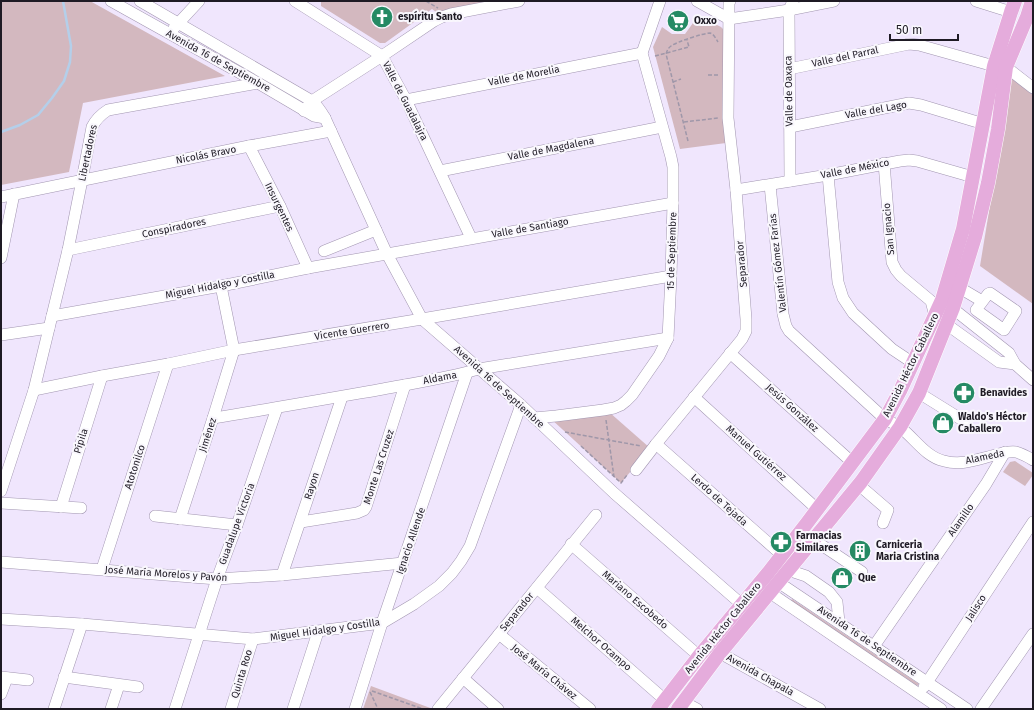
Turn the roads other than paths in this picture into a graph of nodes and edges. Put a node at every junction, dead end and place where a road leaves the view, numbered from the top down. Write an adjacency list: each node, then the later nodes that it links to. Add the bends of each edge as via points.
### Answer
1 (111, 1): 16 (street, Avenida 16 de Septiembre)
2 (140, 1): 15 (street, Avenida 16 de Septiembre)
3 (199, 1): 15 (street)
4 (519, 1): 18 (street, via 442,17)
5 (660, 1): 17 (street)
6 (697, 1): 14 (street)
7 (730, 1): 14 (street)
8 (834, 1): 12 (street)
9 (976, 1): 13 (street)
10 (1032, 1): 19 (main road, Avenida Héctor Caballero)
11 (301, 2): 18 (street, Valle de Guadalajra)
12 (791, 6): 14 (street); 20 (street, Valle de Oaxaca)
13 (1013, 7): 19 (main road, Avenida Héctor Caballero)
14 (729, 19): 39 (street, Separador, via 728,118)
15 (179, 23): 16 (street); 24 (street, Avenida 16 de Septiembre)
16 (169, 33): 21 (street, Avenida 16 de Septiembre)
17 (642, 53): 23 (street, Valle de Morelia); 28 (street, 15 de Septiembre)
18 (382, 56): 23 (street, Valle de Guadalajra); 24 (street)
19 (1000, 67): 20 (street, Valle del Parral, via 909,44); 22 (street); 27 (main road, Avenida Héctor Caballero); 53 (main road, Avenida Héctor Caballero, via 998,129 988,183)
20 (789, 69): 29 (street, Valle de Oaxaca)
21 (258, 83): 25 (street, Avenida 16 de Septiembre); 36 (street, Libertadores, via 108,110 101,114 92,128)
22 (1033, 88)
23 (406, 100): 33 (street, Valle de Guadalajra)
24 (312, 101): 25 (street); 26 (street, Avenida 16 de Septiembre)
25 (304, 110): 26 (street, Avenida 16 de Septiembre, via 314,116)
26 (325, 118): 30 (street, Avenida 16 de Septiembre)
27 (984, 124): 29 (street, Valle del Lago, via 909,103); 35 (main road, Avenida Héctor Caballero)
28 (662, 127): 33 (street, Valle de Magdalena); 42 (street, 15 de Septiembre, via 673,167)
29 (790, 127): 37 (street, Valle de Oaxaca)
30 (331, 131): 31 (street, Nicolás Bravo); 44 (street, Avenida 16 de Septiembre)
31 (249, 146): 36 (street, Nicolás Bravo); 43 (street, Insurgentes)
32 (884, 163): 34 (street, Valle de México); 35 (street, Valle de México, via 917,161); 55 (street, San Ignacio, via 892,262 901,276)
33 (440, 171): 45 (street, Valle de Guadalajra)
34 (828, 175): 37 (street, Valle de México); 65 (street, via 838,282 843,298 853,313 892,349)
35 (973, 177): 55 (main road, Avenida Héctor Caballero, via 963,229)
36 (82, 180): 40 (street, Nicolás Bravo); 46 (street, Libertadores)
37 (790, 181): 38 (street, Valle de México)
38 (770, 184): 39 (street, Valle de México); 81 (street, Valentín Gómez Farías, via 786,326)
39 (736, 190): 64 (street, Separador, via 746,331)
40 (14, 194): 41 (street, Nicolás Bravo); 49 (street)
41 (1, 197)
42 (673, 202): 45 (street, Valle de Santiago); 51 (street, 15 de Septiembre)
43 (280, 206): 46 (street, Conspiradores); 50 (street, Insurgentes)
44 (376, 230): 47 (street); 48 (street, Avenida 16 de Septiembre)
45 (471, 238): 48 (street, Valle de Santiago)
46 (68, 250): 56 (street, Libertadores)
47 (324, 251)
48 (387, 254): 50 (street, Miguel Hidalgo y Costilla); 58 (street, Avenida 16 de Septiembre)
49 (1, 258)
50 (308, 268): 52 (street, Miguel Hidalgo y Costilla)
51 (671, 276): 58 (street, Vicente Guerrero); 62 (street, 15 de Septiembre)
52 (221, 286): 56 (street, Miguel Hidalgo y Costilla); 63 (street)
53 (960, 288): 54 (street); 55 (main road, Avenida Héctor Caballero)
54 (982, 301)
55 (942, 303): 57 (main road, Avenida Héctor Caballero); 59 (main road, Avenida Héctor Caballero); 67 (street, San Ignacio, via 1009,353)
56 (52, 316): 60 (street, Libertadores)
57 (935, 316): 59 (street, San Ignacio); 65 (main road, Avenida Héctor Caballero)
58 (422, 319): 63 (street, Vicente Guerrero); 68 (street, Avenida 16 de Septiembre)
59 (947, 325): 67 (street, San Ignacio, via 999,362); 74 (main road, Avenida Héctor Caballero)
60 (49, 328): 61 (street); 73 (street, Libertadores)
61 (1, 335)
62 (668, 338): 68 (street, Aldama); 80 (street, 15 de Septiembre, via 659,356 632,395 621,405)
63 (234, 350): 66 (street, Vicente Guerrero); 79 (street, Jiménez)
64 (730, 354): 76 (street, Separador); 87 (street, Jesús González)
65 (913, 363): 81 (main road, Avenida Héctor Caballero)
66 (168, 364): 70 (street, Vicente Guerrero); 108 (street, Atotonilco)
67 (1015, 364): 71 (street, San Ignacio)
68 (479, 369): 69 (street, Aldama); 77 (street, Avenida 16 de Septiembre)
69 (467, 373): 72 (street, Aldama); 107 (street, Ignacio Allende)
70 (102, 376): 73 (street, Vicente Guerrero); 92 (street, Pípila)
71 (1033, 379)
72 (405, 385): 75 (street, Aldama); 98 (street, Monte Las Cruzez, via 364,510)
73 (34, 390): 90 (street, Libertadores)
74 (919, 394): 82 (street); 83 (main road, Avenida Héctor Caballero)
75 (342, 396): 78 (street, Aldama); 98 (street, Rayon)
76 (694, 397): 84 (street, Separador); 94 (street, Manuel Gutiérrez)
77 (521, 406): 80 (street, Avenida 16 de Septiembre); 119 (street, Miguel Hidalgo y Costilla, via 470,546 461,561 439,586 425,597)
78 (277, 408): 79 (street, Aldama); 102 (street, Guadalupe Victoria)
79 (213, 418): 97 (street, Jiménez)
80 (534, 418): 115 (street, Avenida 16 de Septiembre, via 614,493)
81 (885, 419): 83 (street, Valentín Gómez Farías); 87 (main road, Avenida Héctor Caballero)
82 (964, 422)
83 (900, 427): 85 (street, Alameda, via 920,447 943,461 967,463); 89 (main road, Avenida Héctor Caballero)
84 (654, 446): 88 (street, Separador); 105 (street, Lerdo de Tejada)
85 (1005, 452): 86 (street, Alameda, via 1024,454); 126 (street, Alamillo, via 982,491)
86 (1033, 460)
87 (853, 463): 94 (main road, Avenida Héctor Caballero)
88 (636, 470)
89 (859, 485): 101 (street, via 888,510); 103 (main road, Avenida Héctor Caballero)
90 (1, 491)
91 (1, 503): 92 (street)
92 (61, 507): 93 (street)
93 (81, 508)
94 (817, 509): 100 (main road, Avenida Héctor Caballero)
95 (596, 515): 104 (street, Separador)
96 (155, 516): 97 (street)
97 (180, 519): 102 (street)
98 (301, 522): 111 (street, Rayon)
99 (1033, 522): 133 (street, Jalisco)
100 (808, 523): 103 (main road); 105 (main road, Avenida Héctor Caballero)
101 (883, 523)
102 (237, 525): 112 (street, Guadalupe Victoria)
103 (816, 537): 109 (main road, Avenida Héctor Caballero); 110 (street)
104 (571, 544): 114 (street, Separador); 128 (street, Mariano Escobedo)
105 (782, 555): 113 (main road, Avenida Héctor Caballero)
106 (1, 562): 108 (street, José María Morelos y Pavón)
107 (403, 563): 111 (street, José María Morelos y Pavón); 119 (street, Ignacio Allende)
108 (102, 569): 112 (street, José María Morelos y Pavón)
109 (788, 570): 113 (main road, Avenida Héctor Caballero); 118 (street, via 806,576 829,592 837,602)
110 (862, 572)
111 (282, 576): 112 (street, José María Morelos y Pavón)
112 (217, 579): 124 (street, Guadalupe Victoria)
113 (772, 582): 115 (main road, Avenida Héctor Caballero, via 758,584); 116 (main road, Avenida Héctor Caballero); 118 (street, Avenida 16 de Septiembre); 137 (street, Avenida 16 de Septiembre)
114 (537, 588): 122 (street, Separador); 138 (street, Melchor Ocampo)
115 (742, 604): 116 (street, Avenida 16 de Septiembre); 128 (main road, Avenida Héctor Caballero)
116 (752, 614): 127 (main road, Avenida Héctor Caballero)
117 (1, 619): 120 (street, Miguel Hidalgo y Costilla)
118 (839, 622): 126 (street, Avenida 16 de Septiembre)
119 (382, 623): 121 (street, Miguel Hidalgo y Costilla); 146 (street, Ignacio Allende)
120 (82, 624): 124 (street, Miguel Hidalgo y Costilla); 130 (street)
121 (318, 632): 125 (street, Miguel Hidalgo y Costilla); 145 (street)
122 (499, 634): 131 (street, Separador); 149 (street, José María Chávez)
123 (1033, 634): 153 (street)
124 (199, 635): 125 (street, Miguel Hidalgo y Costilla); 143 (street, Guadalupe Victoria)
125 (253, 639): 144 (street, Quinta Roo)
126 (874, 646): 133 (street, Avenida 16 de Septiembre)
127 (720, 653): 139 (main road, Avenida Héctor Caballero); 151 (street, Avenida Chapala)
128 (699, 656): 138 (main road, Avenida Héctor Caballero)
129 (4, 677): 132 (street); 136 (street)
130 (64, 677): 134 (street); 141 (street)
131 (463, 678): 147 (street, Separador); 148 (street)
132 (28, 680)
133 (928, 682): 137 (street, Jalisco); 152 (street, Avenida 16 de Septiembre)
134 (119, 685): 135 (street); 142 (street)
135 (138, 687)
136 (1, 694)
137 (920, 694): 140 (street, Avenida 16 de Septiembre)
138 (662, 705)
139 (681, 705): 150 (street)
140 (936, 707)
141 (54, 709)
142 (111, 709)
143 (175, 709)
144 (231, 709)
145 (293, 709)
146 (356, 709)
147 (438, 709)
148 (498, 709)
149 (590, 709)
150 (697, 709)
151 (820, 709)
152 (967, 709)
153 (981, 709)

